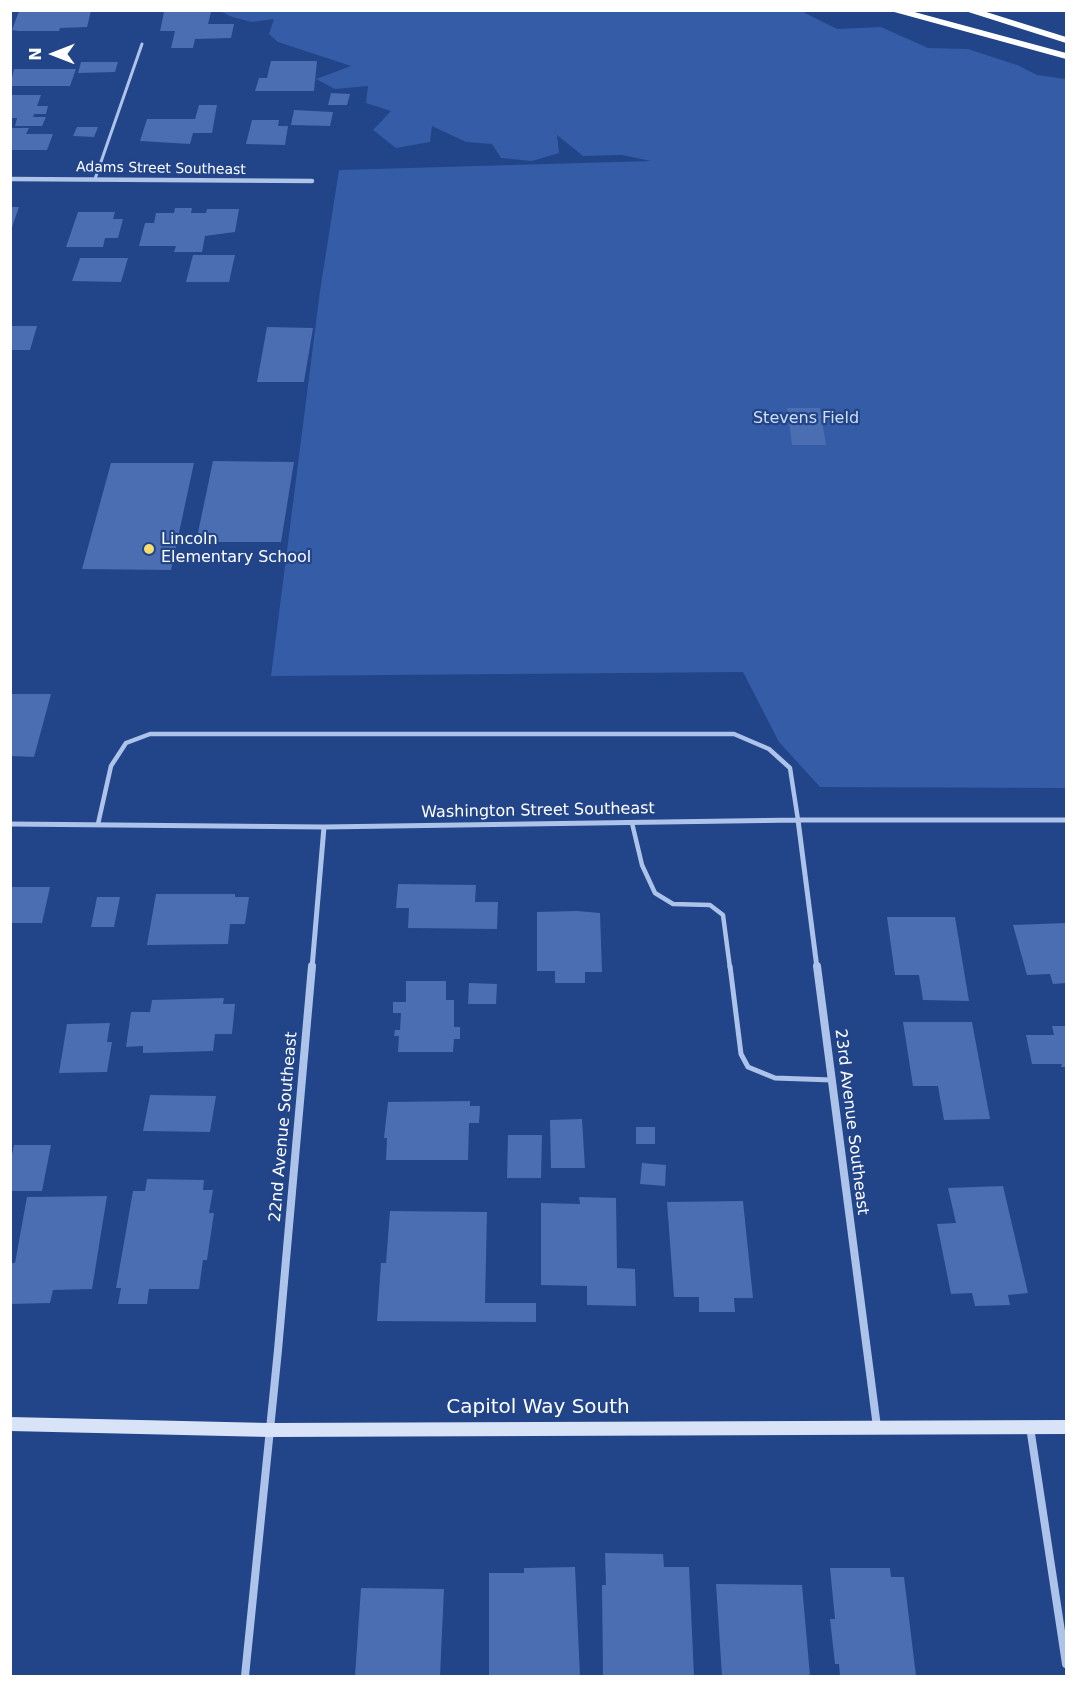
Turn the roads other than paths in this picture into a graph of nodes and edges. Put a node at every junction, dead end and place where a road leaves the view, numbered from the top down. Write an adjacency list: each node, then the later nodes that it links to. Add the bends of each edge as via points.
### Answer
1 (892, 10): 5 (highway)
2 (967, 10): 3 (highway)
3 (1066, 40)
4 (142, 44): 7 (lane)
5 (1066, 56)
6 (10, 178): 7 (street, Adams Street Southeast)
7 (95, 179): 8 (street, Adams Street Southeast)
8 (312, 181)
9 (798, 820): 10 (street, Washington Street Southeast); 11 (street, Washington Street Southeast); 13 (lane, via 790,768 769,749 734,734 150,734 126,743 111,765); 15 (street, 23rd Avenue Southeast)
10 (1066, 820)
11 (632, 823): 14 (street, Washington Street Southeast); 15 (lane, via 642,866 655,892 673,904 710,905 723,915 741,1054 748,1067 775,1078)
12 (10, 824): 13 (street, Washington Street Southeast)
13 (98, 824): 14 (street, Washington Street Southeast)
14 (324, 827): 20 (street, 22nd Avenue Southeast)
15 (832, 1080): 17 (street, 23rd Avenue Southeast)
16 (10, 1424): 20 (main road, Capitol Way South)
17 (878, 1427): 18 (main road, Capitol Way South); 20 (main road, Capitol Way South)
18 (1030, 1427): 19 (main road, Capitol Way South); 21 (street)
19 (1066, 1427)
20 (269, 1430): 22 (street, 22nd Avenue Southeast)
21 (1066, 1664)
22 (245, 1677)

